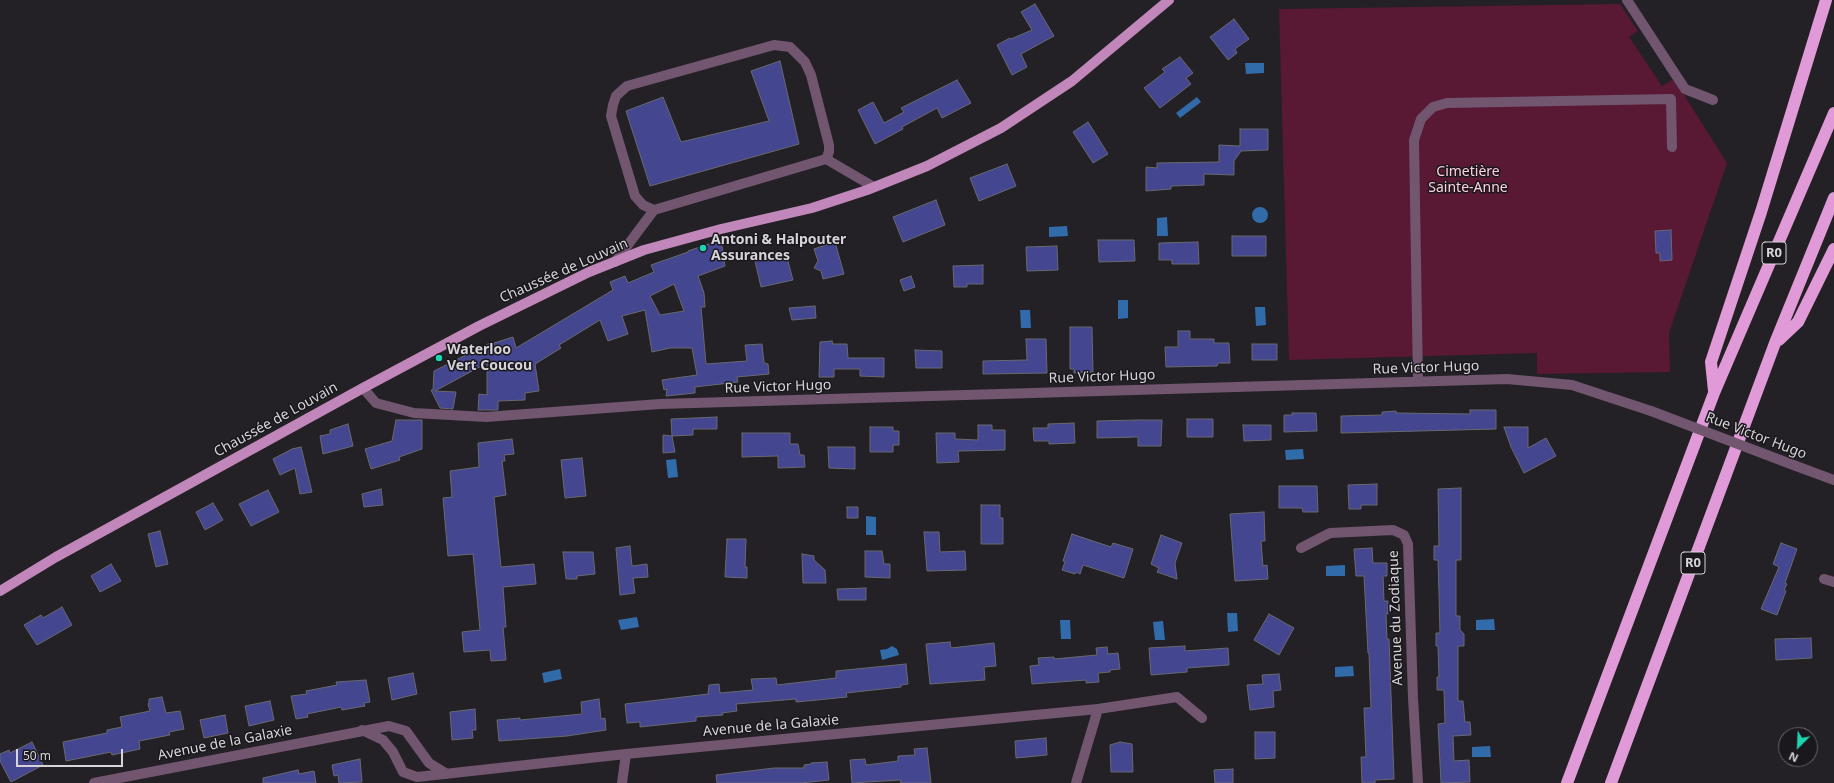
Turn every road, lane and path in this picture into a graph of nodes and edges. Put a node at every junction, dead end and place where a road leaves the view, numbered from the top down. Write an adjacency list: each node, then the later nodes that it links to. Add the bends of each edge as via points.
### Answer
1 (1170, 0): 10 (main road, Chaussée de Louvain, via 1072,81 1000,128 927,166)
2 (1627, 0): 4 (street)
3 (1826, 0): 18 (highway, via 1761,212 1711,362)
4 (1685, 89): 5 (street); 6 (street)
5 (1671, 99): 8 (street); 16 (street, via 1447,103 1434,107 1421,119 1414,140)
6 (1713, 100)
7 (1834, 113): 18 (highway, R0)
8 (1672, 147)
9 (826, 159): 10 (street); 12 (street); 12 (street, via 829,145 811,75 805,62 790,47 774,45 627,86 616,96 611,116 636,196 643,205)
10 (874, 187): 14 (main road, Chaussée de Louvain, via 812,208 644,250)
11 (1834, 198): 15 (highway, R0)
12 (654, 210): 14 (street)
13 (1834, 249): 15 (highway, via 1798,322)
14 (615, 262): 17 (main road, Chaussée de Louvain, via 589,272 479,326)
15 (1775, 343): 32 (highway, R0)
16 (1418, 382): 17 (street, Rue Victor Hugo, via 660,404 486,417 414,412 376,403); 19 (street, Rue Victor Hugo, bridge, via 1507,379 1572,385 1651,411)
17 (363, 388): 21 (main road, Chaussée de Louvain, via 56,557)
18 (1714, 393): 31 (highway, R0)
19 (1834, 480)
20 (1301, 548): 30 (street, Avenue du Zodiaque, via 1330,533 1393,530 1404,535 1408,544)
21 (0, 591)
22 (1098, 709): 23 (street, Avenue de la Galaxie, via 1177,697); 25 (street, Avenue de la Galaxie); 29 (street)
23 (1202, 718)
24 (362, 730): 26 (street, Avenue de la Galaxie, via 389,726 406,731 428,763); 26 (street, Avenue de la Galaxie, via 383,740 393,752 403,772 417,777); 27 (street, Avenue de la Galaxie)
25 (626, 754): 26 (street, Avenue de la Galaxie); 28 (street)
26 (446, 774)
27 (94, 783)
28 (622, 783)
29 (1076, 783)
30 (1418, 783)
31 (1567, 783)
32 (1611, 783)

